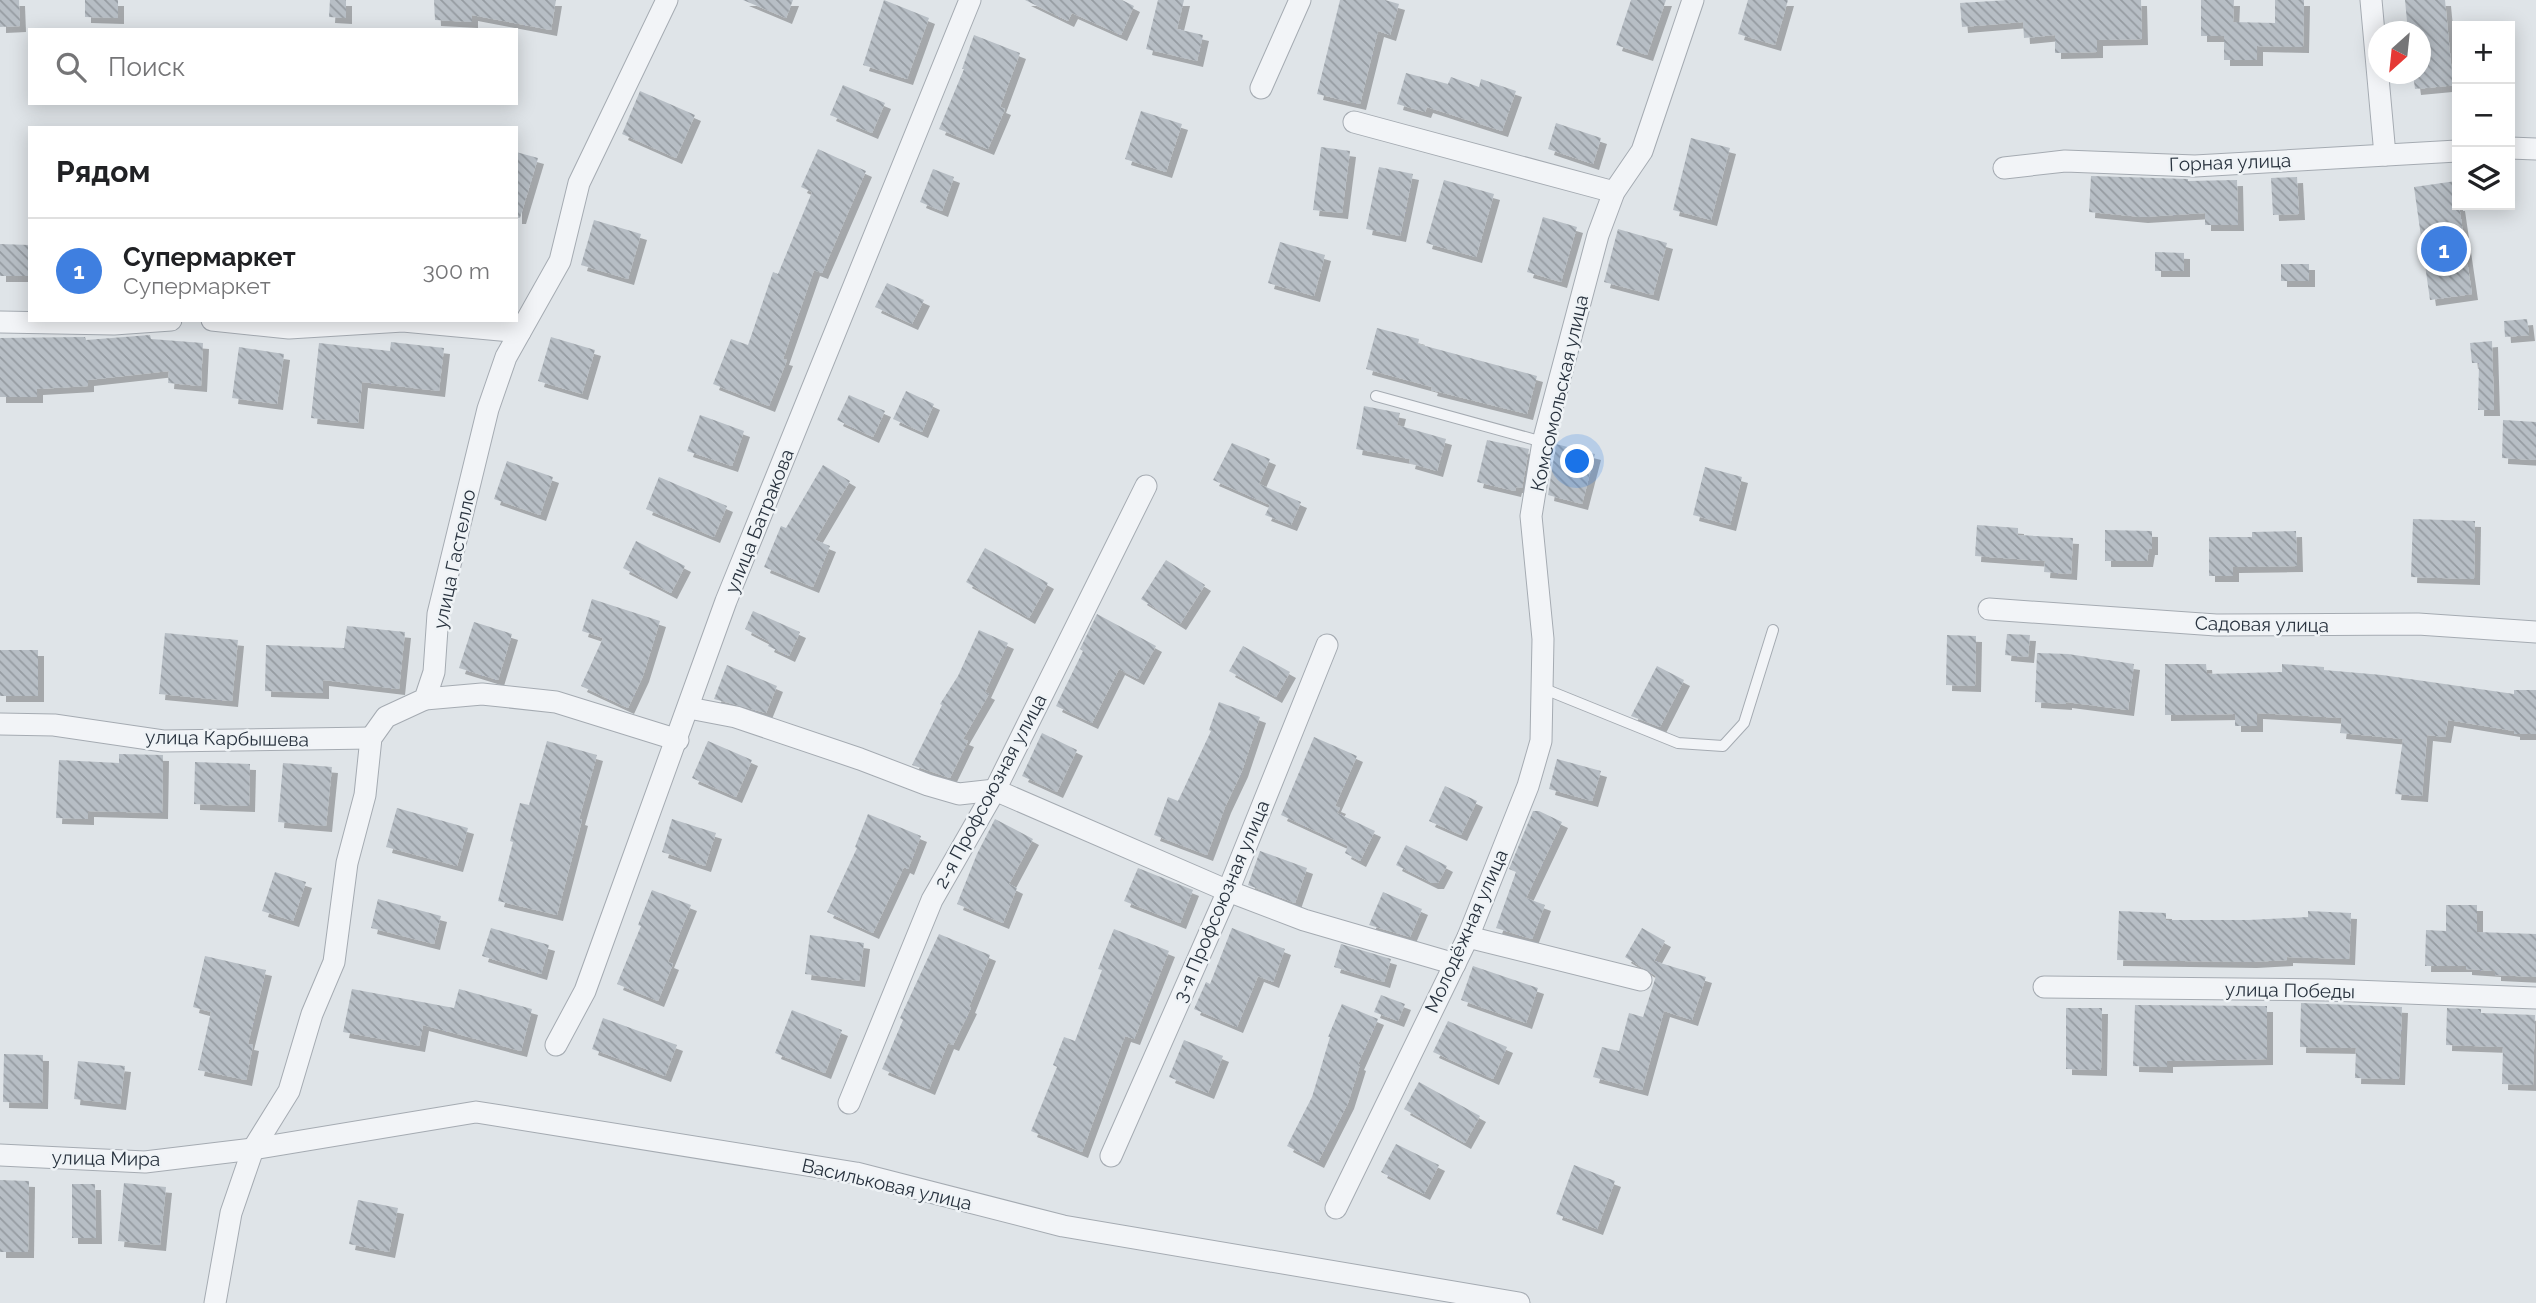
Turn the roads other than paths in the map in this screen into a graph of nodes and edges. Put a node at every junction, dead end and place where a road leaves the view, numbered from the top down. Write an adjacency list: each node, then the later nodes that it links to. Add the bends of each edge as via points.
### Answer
1 (667, 0): 19 (street, улица Гастелло, via 579,183 560,261)
2 (968, 0): 30 (street, улица Батракова, via 726,601)
3 (1300, 0): 6 (street)
4 (1693, 0): 13 (street, Комсомольская улица, via 1642,152)
5 (2371, 0): 11 (street)
6 (1261, 88)
7 (1354, 122): 13 (street)
8 (2515, 148): 9 (street)
9 (2536, 149)
10 (2452, 151): 11 (street, Горная улица)
11 (2385, 155): 12 (street, Горная улица, via 2195,166 2065,161)
12 (2004, 168)
13 (1614, 192): 21 (street, Комсомольская улица, via 1598,235)
14 (0, 322): 15 (street)
15 (142, 322)
16 (231, 322): 17 (street, via 289,328)
17 (387, 322)
18 (414, 322): 19 (street)
19 (520, 332): 29 (street, улица Гастелло, via 506,356 488,409 438,614 434,672)
20 (1376, 396): 21 (lane)
21 (1543, 442): 26 (street, Комсомольская улица, via 1531,516)
22 (1146, 486): 34 (street, 2-я Профсоюзная улица)
23 (1989, 610): 25 (street, Садовая улица, via 2216,625 2418,624)
24 (1773, 630): 28 (lane, via 1744,723 1723,746 1678,743)
25 (2536, 632)
26 (1543, 639): 28 (street, Молодёжная улица)
27 (1327, 645): 35 (street, 3-я Профсоюзная улица)
28 (1542, 688): 36 (street, Молодёжная улица, via 1541,741 1528,786)
29 (425, 699): 32 (street, via 386,717); 33 (street, via 482,694 556,702)
30 (689, 708): 33 (street, улица Батракова); 34 (street, via 736,718 960,794)
31 (0, 724): 32 (street, улица Карбышева, via 54,725 163,741)
32 (371, 738): 43 (street, via 334,962 312,1014 289,1091)
33 (678, 740): 41 (street, улица Батракова, via 585,991)
34 (995, 790): 35 (street); 42 (street, 2-я Профсоюзная улица, via 932,900)
35 (1228, 891): 37 (street, via 1304,920); 45 (street, 3-я Профсоюзная улица)
36 (1468, 937): 37 (street, Молодёжная улица); 38 (street)
37 (1455, 964): 46 (street, Молодёжная улица)
38 (1641, 980)
39 (2044, 987): 40 (street, улица Победы)
40 (2536, 998)
41 (556, 1045)
42 (849, 1103)
43 (253, 1149): 44 (street, улица Мира, via 145,1162); 47 (street, via 231,1213); 48 (street, Васильковая улица, via 476,1112 856,1173 1063,1226)
44 (0, 1155)
45 (1111, 1156)
46 (1336, 1208)
47 (215, 1303)
48 (1519, 1303)

